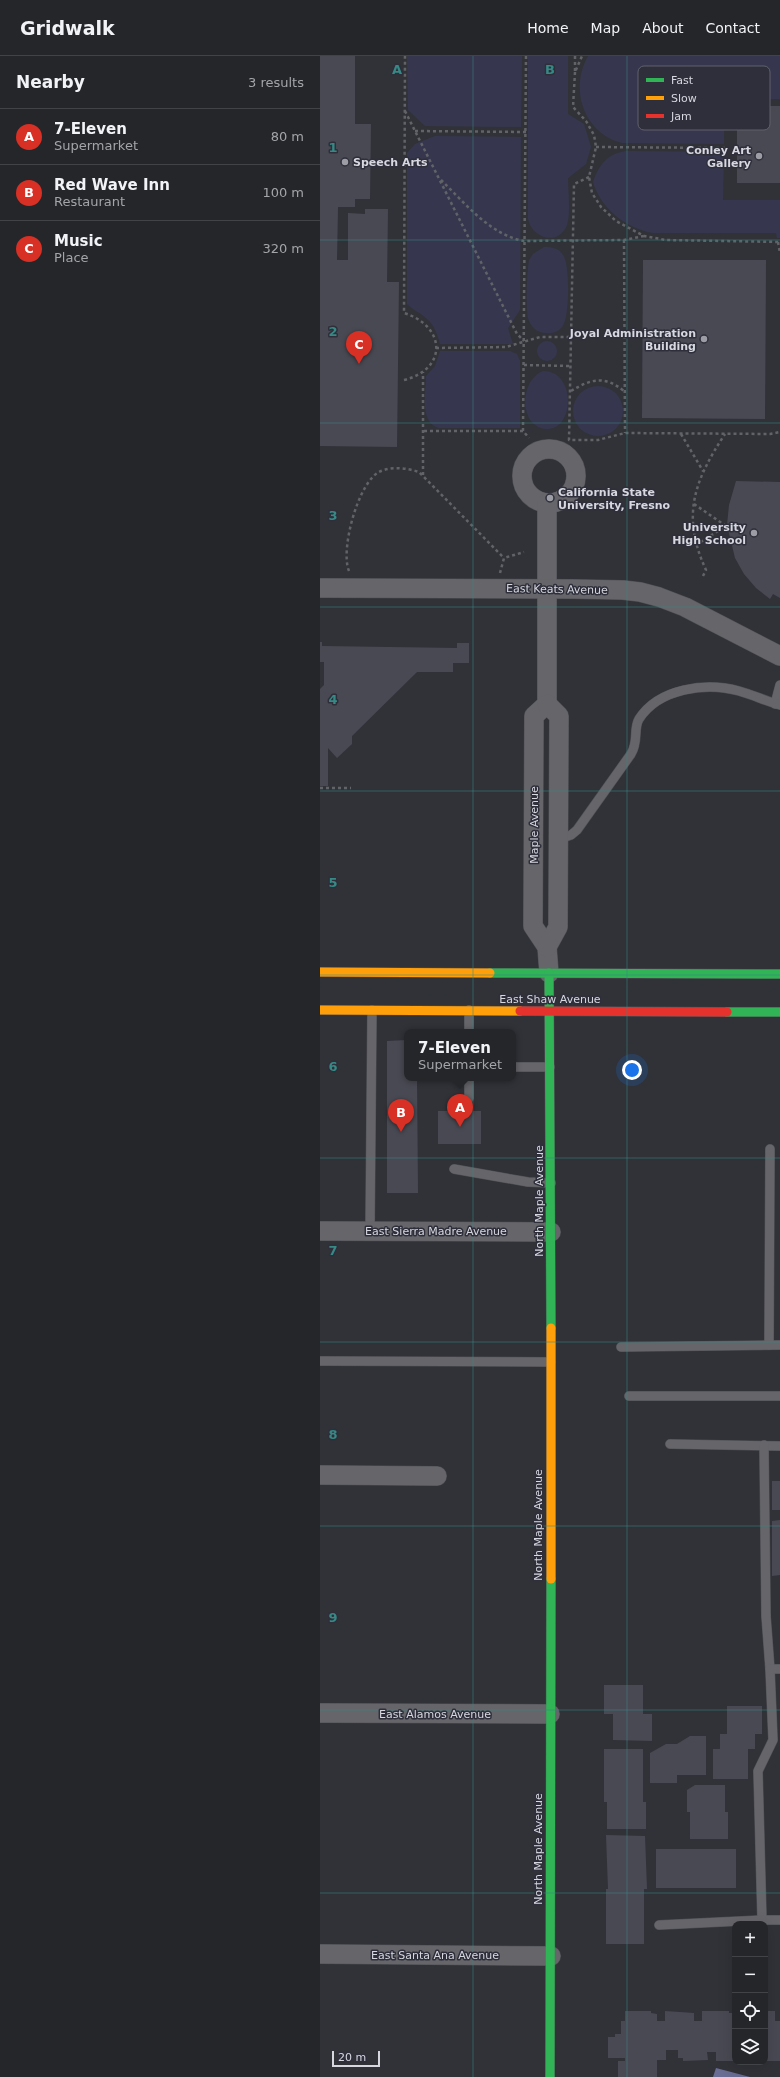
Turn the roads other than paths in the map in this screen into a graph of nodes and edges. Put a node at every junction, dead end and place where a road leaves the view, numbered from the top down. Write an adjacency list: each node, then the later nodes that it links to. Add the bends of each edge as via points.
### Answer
1 (547, 503): 3 (street)
2 (320, 588): 3 (street, East Keats Avenue)
3 (548, 589): 4 (street, East Keats Avenue, via 622,590 659,597 685,607); 6 (street)
4 (780, 656)
5 (780, 685): 7 (lane)
6 (547, 704): 8 (street, via 559,716); 9 (street, Maple Avenue, via 534,716 533,926)
7 (778, 704): 8 (lane, via 720,688 695,689 665,696 652,704 639,720 635,747 577,830)
8 (559, 839): 9 (street, via 558,927)
9 (547, 947): 11 (street, Maple Avenue)
10 (320, 972): 11 (street)
11 (549, 973): 12 (street); 16 (street, North Maple Avenue)
12 (780, 974)
13 (320, 1010): 14 (street, East Shaw Avenue)
14 (372, 1010): 15 (street, East Shaw Avenue); 27 (lane)
15 (469, 1010): 16 (street, East Shaw Avenue); 18 (lane)
16 (549, 1011): 17 (street, East Shaw Avenue); 20 (street, North Maple Avenue)
17 (780, 1012)
18 (469, 1029)
19 (516, 1067): 20 (lane)
20 (550, 1067): 25 (street, North Maple Avenue)
21 (470, 1081): 22 (lane)
22 (470, 1098)
23 (770, 1149): 29 (lane)
24 (454, 1169): 25 (lane, via 528,1182)
25 (551, 1183): 28 (street, North Maple Avenue)
26 (320, 1231): 27 (street, East Sierra Madre Avenue)
27 (370, 1231): 28 (street, East Sierra Madre Avenue)
28 (552, 1232): 33 (street, North Maple Avenue)
29 (768, 1345): 30 (lane); 31 (lane)
30 (780, 1345)
31 (621, 1347)
32 (320, 1361): 33 (lane)
33 (551, 1362): 44 (street, North Maple Avenue)
34 (629, 1396): 35 (lane)
35 (780, 1396)
36 (670, 1444): 37 (lane)
37 (764, 1445): 38 (lane); 41 (lane, via 766,1616)
38 (780, 1446)
39 (320, 1475): 40 (street)
40 (437, 1476)
41 (770, 1669): 42 (lane); 45 (lane, via 773,1740 758,1771)
42 (780, 1669)
43 (320, 1713): 44 (street, East Alamos Avenue)
44 (550, 1714): 49 (street, North Maple Avenue)
45 (762, 1920): 46 (lane); 47 (lane)
46 (780, 1920)
47 (659, 1925)
48 (320, 1954): 49 (street, East Santa Ana Avenue)
49 (551, 1956): 50 (street, North Maple Avenue)
50 (550, 2077)

